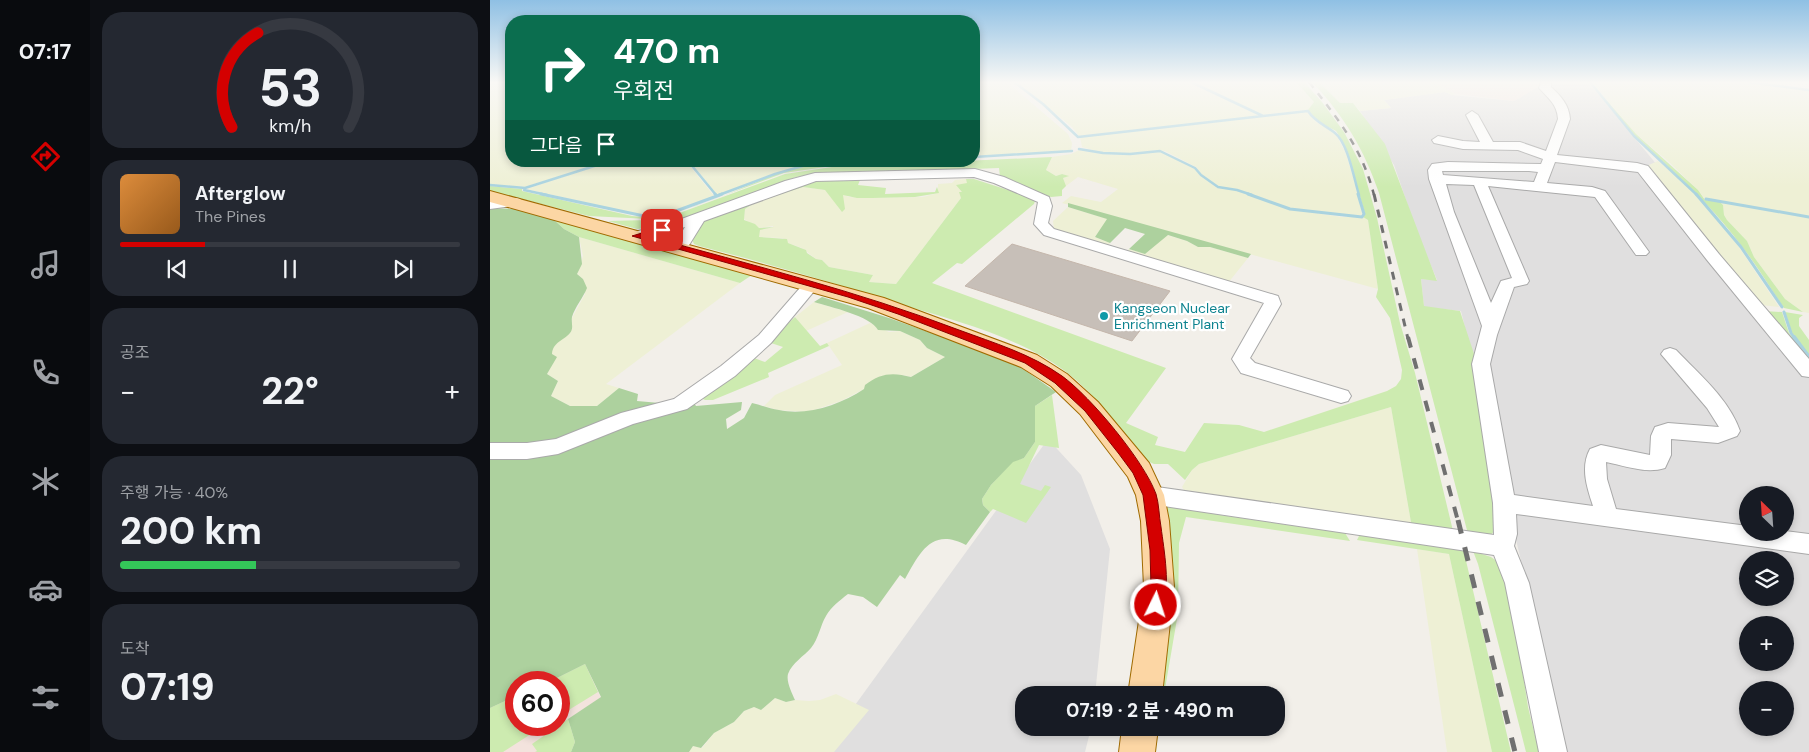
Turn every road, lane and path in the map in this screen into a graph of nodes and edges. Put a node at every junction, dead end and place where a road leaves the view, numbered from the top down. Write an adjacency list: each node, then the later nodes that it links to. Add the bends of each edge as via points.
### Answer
1 (1473, 117): 4 (street)
2 (1564, 117): 5 (street)
3 (1438, 140): 4 (street)
4 (1488, 145): 5 (street, via 1520,146)
5 (1548, 163): 6 (street, via 1529,167 1437,167); 8 (street); 19 (street, via 1638,167 1643,170)
6 (1436, 179): 7 (street); 17 (street)
7 (1479, 181): 8 (street); 17 (street, via 1521,281 1507,284)
8 (1539, 187): 15 (street, via 1600,194)
9 (490, 196): 10 (main road)
10 (514, 202): 11 (street); 13 (main road)
11 (490, 205)
12 (698, 218): 13 (street); 14 (street); 20 (street, via 815,177 975,173 1044,200 1040,224 1050,232 1272,300 1273,304 1241,359 1243,364)
13 (636, 236): 14 (main road)
14 (681, 247): 16 (main road)
15 (1642, 252)
16 (812, 284): 21 (street, via 765,339 721,376 680,404 628,418 558,446 527,452); 22 (main road, via 902,312 1045,369 1089,408 1139,471)
17 (1492, 328): 23 (street, via 1482,352 1481,364)
18 (1670, 354): 24 (street, via 1722,413 1730,431 1718,435 1662,432 1658,462 1597,455 1597,482)
19 (1809, 371)
20 (1341, 396)
21 (490, 450)
22 (1150, 495): 26 (street); 27 (main road, via 1159,587)
23 (1504, 504): 24 (street); 26 (street, via 1506,534)
24 (1608, 517): 25 (street)
25 (1809, 544)
26 (1502, 546): 30 (street, via 1517,584)
27 (1146, 686)
28 (1139, 736): 29 (main road)
29 (1136, 752)
30 (1553, 752)

